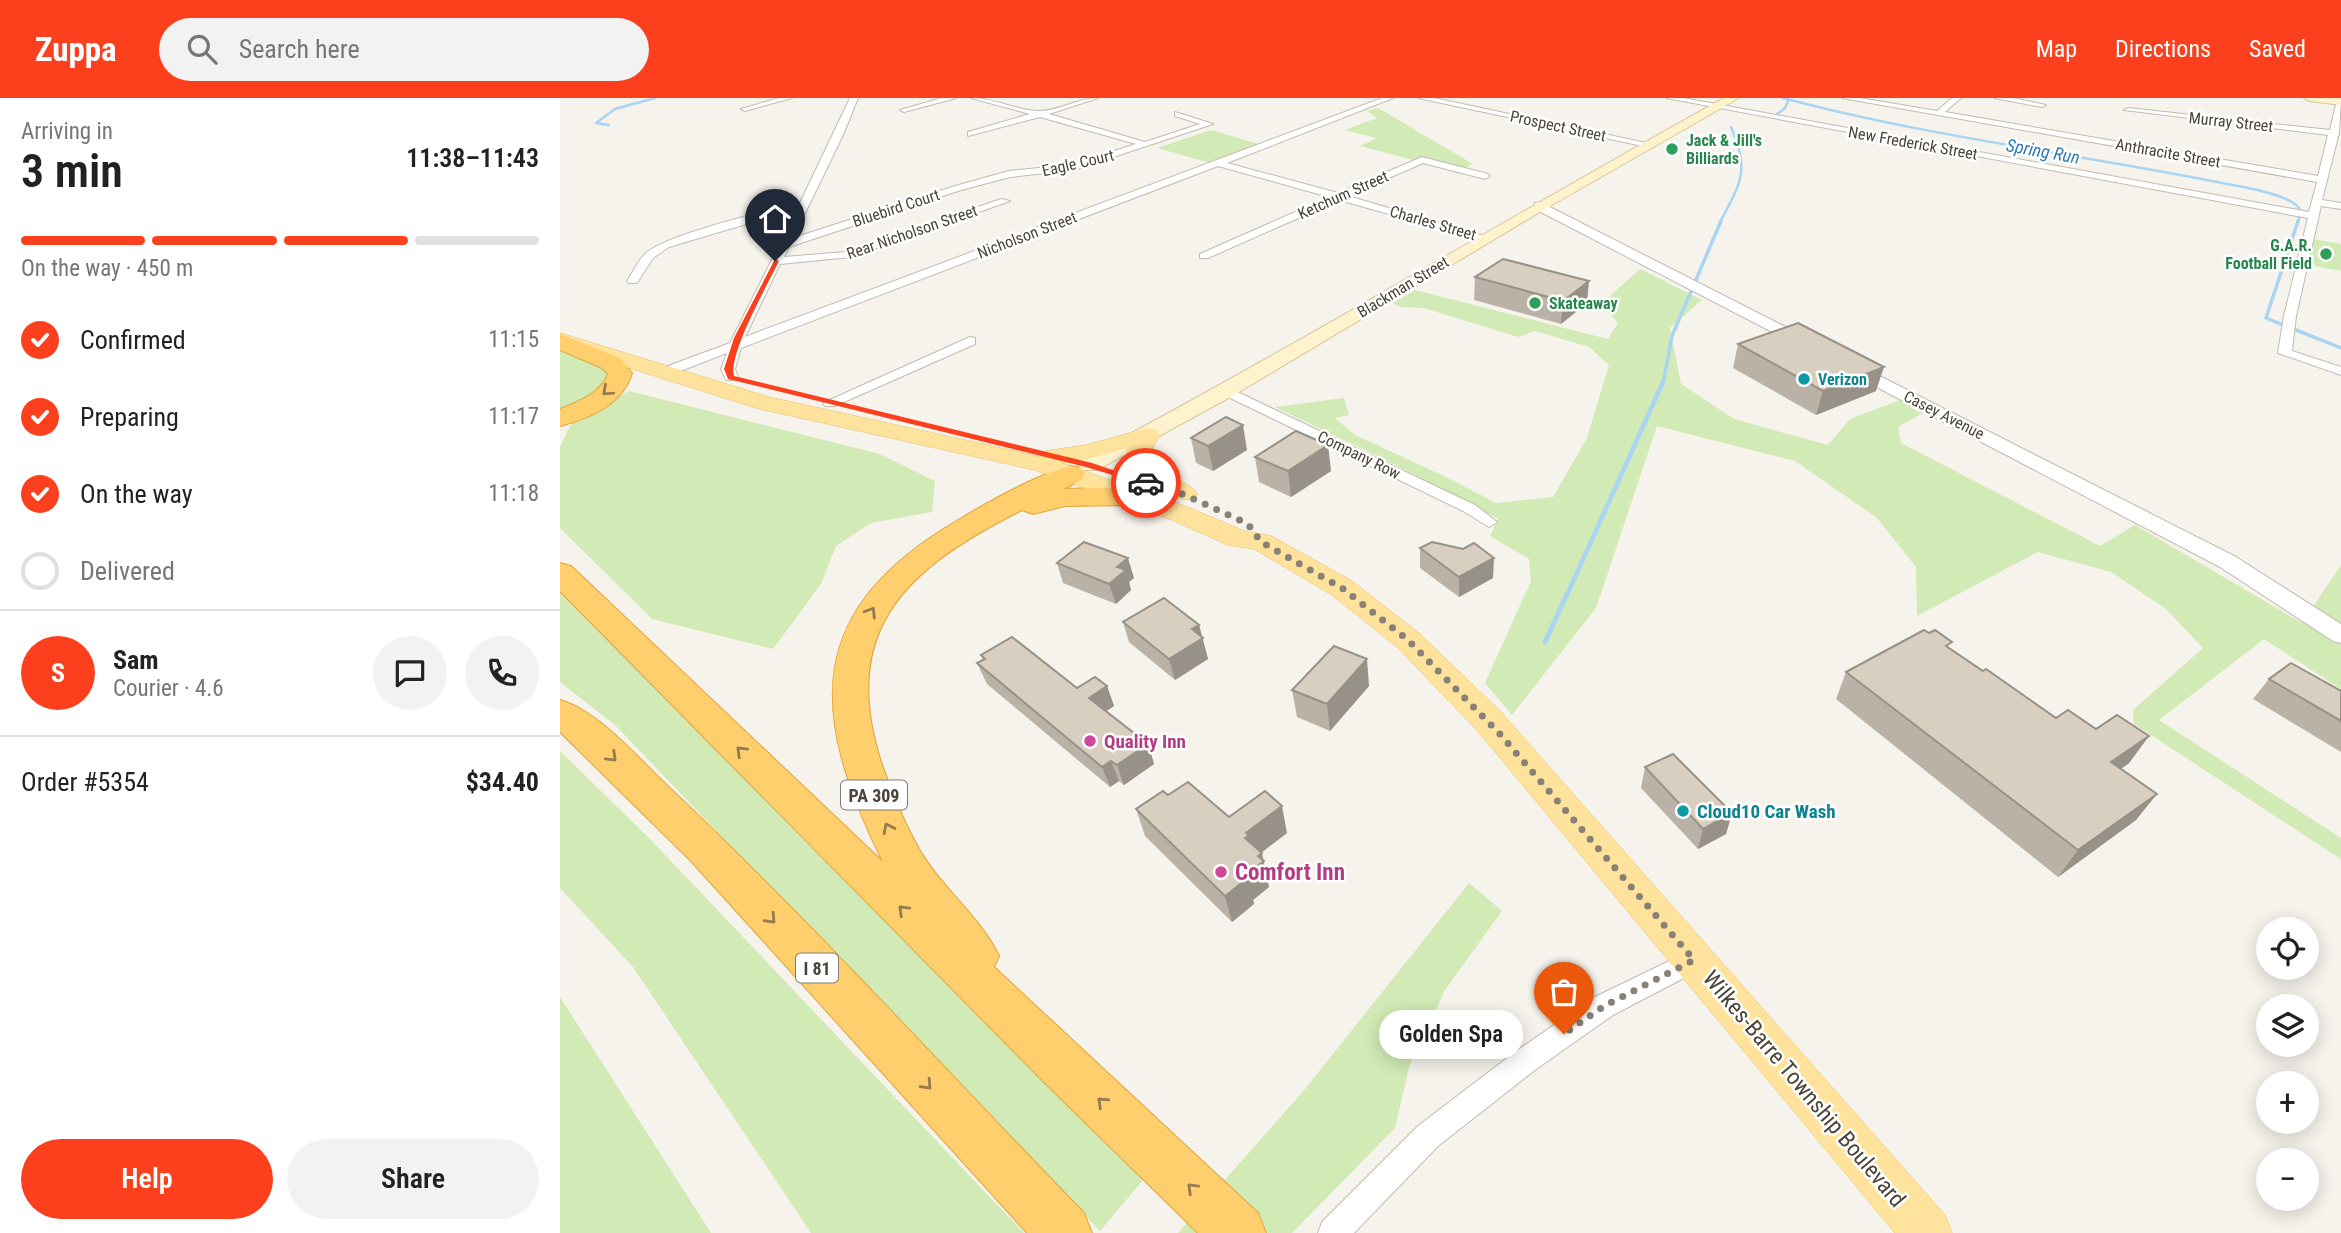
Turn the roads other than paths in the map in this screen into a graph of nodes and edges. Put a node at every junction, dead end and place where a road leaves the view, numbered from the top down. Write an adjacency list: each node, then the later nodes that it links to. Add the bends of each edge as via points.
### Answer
1 (788, 98): 20 (street)
2 (854, 98): 43 (street)
3 (951, 98): 21 (street)
4 (975, 98): 25 (street)
5 (1094, 98): 25 (street)
6 (1357, 98): 18 (street)
7 (1390, 98): 18 (street, Nicholson Street)
8 (1422, 98): 31 (street, Prospect Street)
9 (1670, 98): 19 (street, New Frederick Street)
10 (1733, 98): 19 (main road, Blackman Street)
11 (1846, 98): 24 (street, Anthracite Street)
12 (1957, 98): 24 (street)
13 (1998, 98): 17 (street)
14 (2138, 98): 28 (street, Murray Street, via 2128,110)
15 (2311, 98): 16 (main road)
16 (2341, 101): 28 (street)
17 (2046, 102): 22 (street)
18 (1371, 105): 34 (street, Nicholson Street)
19 (1718, 107): 31 (main road, Blackman Street); 44 (street, New Frederick Street)
20 (745, 109)
21 (904, 110)
22 (2035, 113)
23 (1178, 114): 30 (street, Eagle Court, via 1209,124)
24 (1938, 114): 27 (street, Anthracite Street)
25 (1036, 115): 29 (street); 30 (street, Eagle Court, via 1102,128)
26 (2027, 120): 27 (street)
27 (2019, 128): 36 (street, Anthracite Street)
28 (2335, 133): 32 (street)
29 (971, 134)
30 (1146, 145): 35 (street, Eagle Court, via 1056,172)
31 (1652, 145): 41 (main road, Blackman Street)
32 (2329, 154): 33 (street); 36 (street)
33 (2341, 156)
34 (1218, 163): 38 (street, Charles Street); 54 (street, Nicholson Street)
35 (1010, 174): 46 (street, Bluebird Court, via 905,203)
36 (2328, 174): 40 (street)
37 (1485, 176): 38 (street, Ketchum Street, via 1422,160)
38 (1339, 197): 45 (street, Charles Street); 47 (street, Ketchum Street)
39 (1005, 201): 48 (street, Rear Nicholson Street, via 847,255)
40 (2318, 202): 42 (street); 44 (street)
41 (1540, 206): 45 (main road, Blackman Street); 69 (street, Casey Avenue, via 2236,567)
42 (2341, 206)
43 (802, 208): 46 (street); 49 (street, via 665,245 649,256)
44 (2315, 216): 56 (street, via 2285,353)
45 (1486, 238): 58 (main road, Blackman Street)
46 (783, 245): 48 (street)
47 (1204, 256)
48 (775, 261): 54 (street)
49 (633, 281)
50 (560, 322): 51 (highway)
51 (592, 335): 55 (main road, Wilkes-Barre Township Boulevard)
52 (560, 340): 55 (main road, Wilkes-Barre Township Boulevard); 60 (highway, one-way to 60, via 611,363 620,373 606,394)
53 (970, 341): 59 (street)
54 (736, 344): 55 (street, Nicholson Street); 57 (street, via 728,369)
55 (675, 368): 57 (main road, Wilkes-Barre Township Boulevard); 62 (main road, Wilkes-Barre Township Boulevard, via 765,402 1042,464)
56 (2341, 371)
57 (731, 377): 59 (main road, Wilkes-Barre Township Boulevard)
58 (1227, 391): 61 (main road, Blackman Street); 65 (street, Company Row, via 1469,508)
59 (830, 403): 62 (main road, Wilkes-Barre Township Boulevard)
60 (560, 418)
61 (1148, 435): 62 (main road, Blackman Street); 62 (main road, via 1088,452); 63 (main road, via 1137,453 1140,468)
62 (1071, 465): 63 (main road, Wilkes-Barre Township Boulevard); 64 (main road, Wilkes-Barre Township Boulevard); 66 (highway, PA 309)
63 (1185, 495): 67 (main road, Wilkes-Barre Township Boulevard, via 1248,524)
64 (1133, 496): 66 (highway, via 1066,498); 67 (main road, Wilkes-Barre Township Boulevard, via 1238,539)
65 (1489, 522)
66 (970, 525): 72 (highway, PA 309, one-way to 66, via 908,868 861,762 853,731 849,672 864,624 892,584)
67 (1261, 542): 71 (main road, Wilkes-Barre Township Boulevard, via 1342,588 1408,640 1496,729)
68 (560, 573): 72 (highway, one-way to 68)
69 (2341, 635)
70 (560, 713): 73 (highway, I 81, one-way to 73, via 585,731 706,849)
71 (1694, 960): 75 (street, via 1604,1006 1525,1061 1428,1136); 76 (main road, Wilkes-Barre Township Boulevard)
72 (1057, 1061): 74 (highway, one-way to 72)
73 (1064, 1233)
74 (1238, 1233)
75 (1333, 1233)
76 (1927, 1233)

